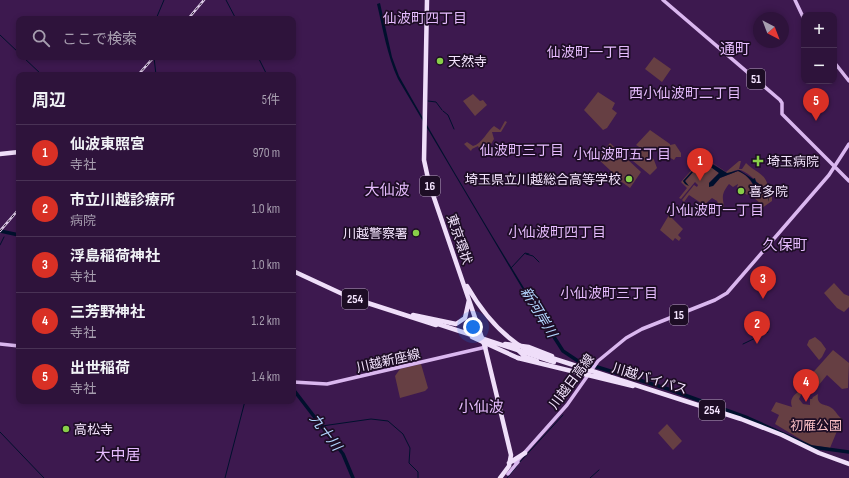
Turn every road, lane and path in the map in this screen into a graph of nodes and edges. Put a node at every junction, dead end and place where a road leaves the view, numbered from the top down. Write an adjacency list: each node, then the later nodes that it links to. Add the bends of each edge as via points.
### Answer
1 (428, 0): 7 (highway, 東京環状 / 16)
2 (663, 0): 12 (main road, 51, via 780,100 782,114)
3 (795, 0): 4 (main road)
4 (801, 13)
5 (837, 66): 6 (main road)
6 (849, 81)
7 (425, 132): 16 (highway, 東京環状 / 16, via 430,179); 17 (highway, 東京環状 / 16, via 424,149 428,179)
8 (849, 144): 12 (main road, 川越日高線 / 15)
9 (16, 153): 10 (highway)
10 (0, 156): 11 (highway)
11 (16, 156)
12 (834, 167): 13 (main road, 51); 29 (main road, 川越日高線 / 15, via 727,293 632,333 604,355)
13 (849, 181)
14 (296, 269): 19 (highway, 254, via 356,297)
15 (296, 272): 20 (highway, 254, via 349,297)
16 (467, 286): 18 (highway, 東京環状 / 16); 26 (highway, 川越バイパス / 254, via 485,314 510,339 532,352)
17 (469, 300): 18 (highway, 東京環状 / 16); 19 (highway, via 465,318 459,324)
18 (473, 307): 24 (highway, 東京環状 / 16); 28 (highway, 254, via 525,357)
19 (413, 315): 20 (highway, 254)
20 (434, 323): 21 (highway, 254, bridge); 28 (highway, 254, bridge, via 531,363)
21 (479, 336): 25 (highway, 254, bridge); 26 (highway, 254, bridge, via 529,347)
22 (0, 344): 23 (main road)
23 (16, 346)
24 (486, 347): 30 (main road, 川越新座線, via 327,384); 31 (highway, 東京環状 / 16); 33 (highway, 東京環状 / 16)
25 (554, 362): 27 (highway, 254); 29 (highway, via 582,370)
26 (563, 362): 27 (highway, 川越バイパス / 254)
27 (571, 365): 29 (highway, 川越バイパス / 254)
28 (558, 367): 29 (highway, 254)
29 (592, 370): 32 (main road, 川越日高線 / 15, via 567,405); 34 (highway, 川越バイパス / 254, via 766,430 818,455)
30 (296, 382)
31 (512, 448): 32 (highway, via 516,456); 33 (highway, 東京環状 / 16)
32 (524, 454): 33 (highway); 35 (main road, 川越日高線 / 15)
33 (512, 461): 35 (highway, 東京環状 / 16); 36 (highway)
34 (849, 465)
35 (508, 474): 37 (highway, 東京環状 / 16)
36 (500, 478)
37 (504, 478)

